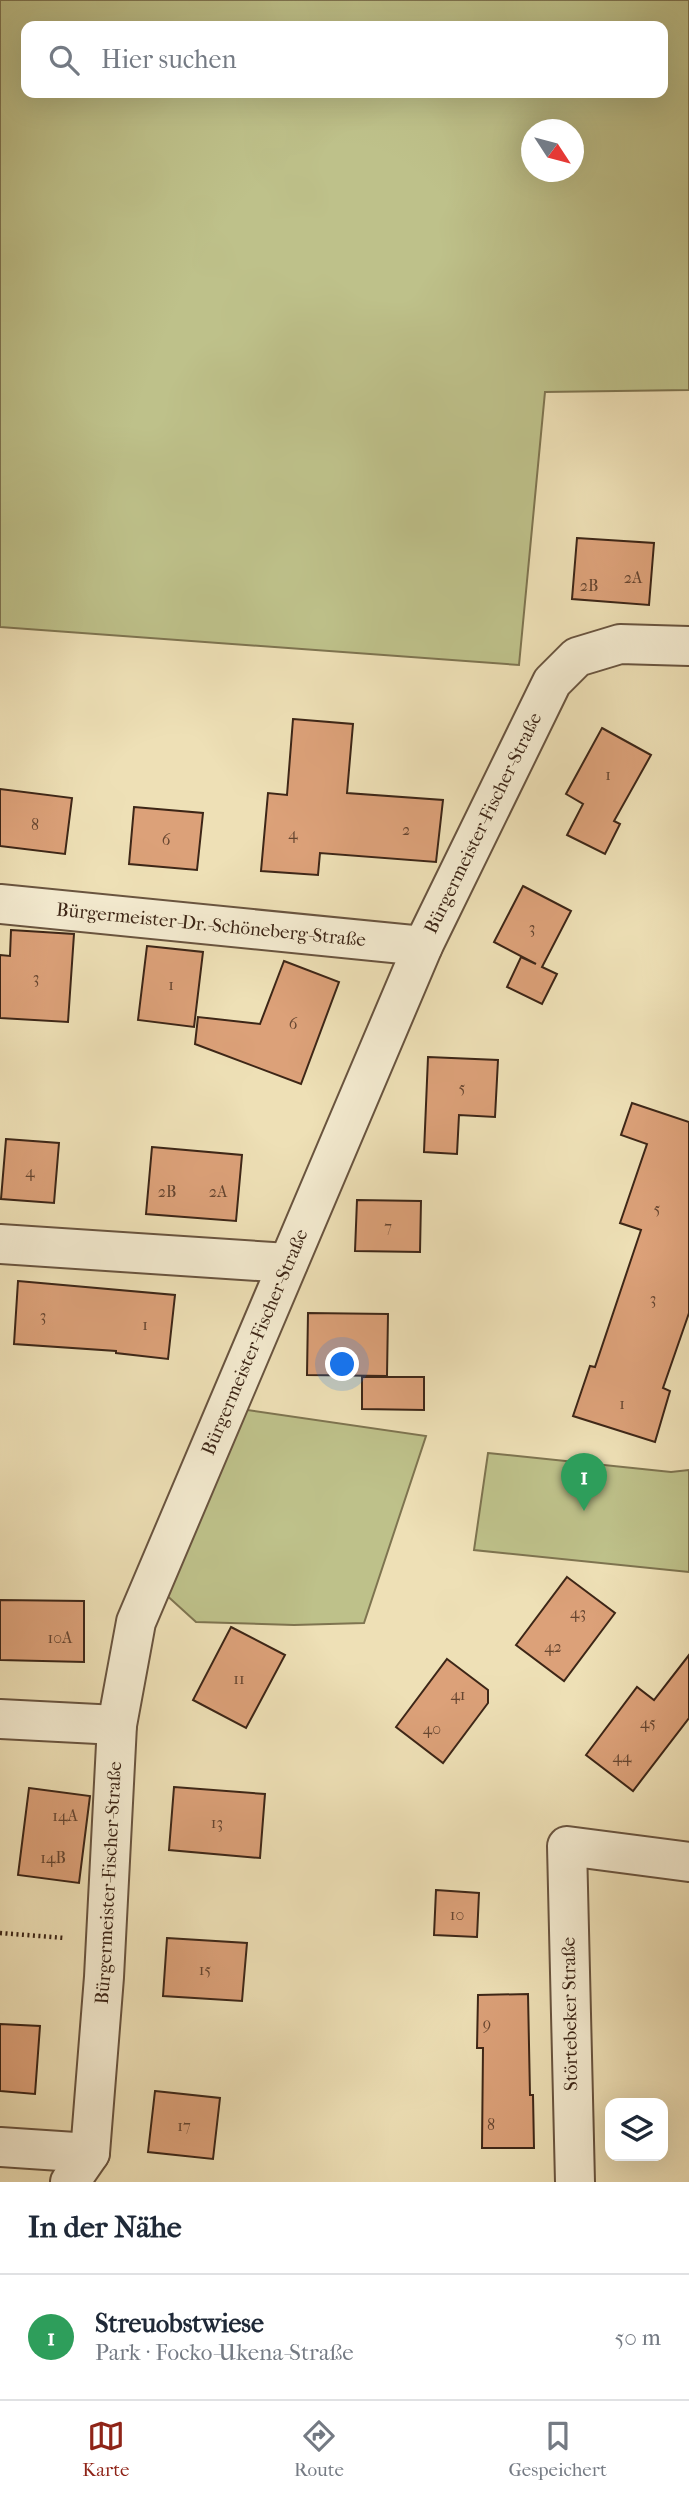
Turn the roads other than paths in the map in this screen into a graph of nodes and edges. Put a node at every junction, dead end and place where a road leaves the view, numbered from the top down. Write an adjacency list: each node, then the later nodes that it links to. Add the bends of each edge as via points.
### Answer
1 (689, 646): 3 (street, Bürgermeister-Fischer-Straße, via 620,644 577,657 552,682)
2 (0, 904): 3 (street, Bürgermeister-Dr.-Schöneberg-Straße)
3 (423, 946): 5 (street, Bürgermeister-Fischer-Straße)
4 (0, 1244): 5 (street)
5 (288, 1263): 7 (street, Bürgermeister-Fischer-Straße, via 136,1622)
6 (0, 1719): 7 (street)
7 (117, 1725): 10 (street, Bürgermeister-Fischer-Straße, via 106,1941)
8 (689, 1862): 11 (street, Störtebeker Straße, via 567,1846)
9 (0, 2147): 10 (street)
10 (80, 2168)
11 (575, 2182)

